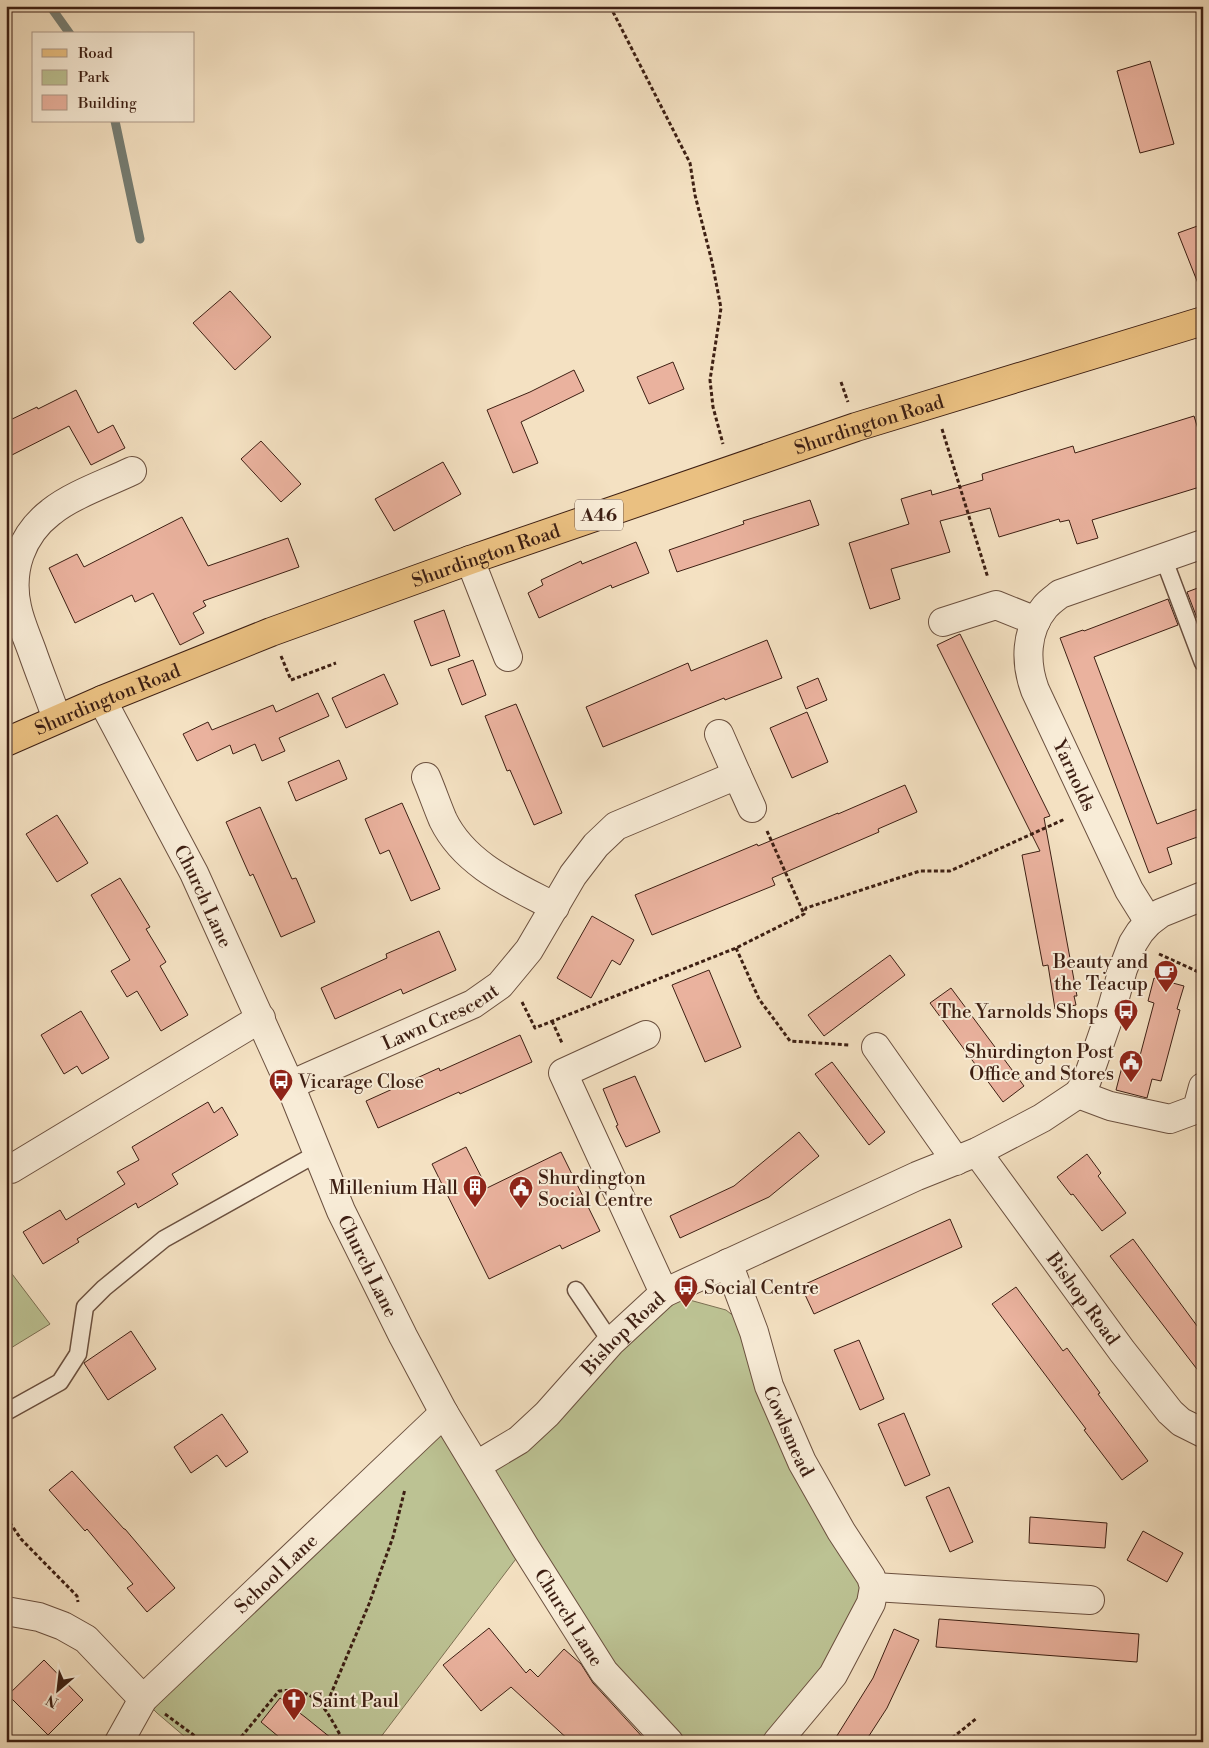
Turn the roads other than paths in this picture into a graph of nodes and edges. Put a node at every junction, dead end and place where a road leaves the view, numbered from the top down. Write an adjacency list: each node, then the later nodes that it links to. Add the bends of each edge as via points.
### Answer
1 (1203, 321): 5 (main road, Shurdington Road / A46, via 856,427)
2 (132, 471): 11 (street, via 51,511 30,533 17,561 17,609)
3 (1203, 544): 4 (street, Yarnolds)
4 (1163, 557): 6 (street, Yarnolds, via 1060,594 1045,607); 9 (lane)
5 (470, 560): 8 (street); 10 (main road, Shurdington Road / A46, via 271,632)
6 (1036, 621): 7 (street, via 996,605); 19 (street, Yarnolds, via 1028,648 1030,677 1129,890)
7 (943, 622)
8 (508, 657)
9 (1203, 663)
10 (102, 700): 11 (main road, Shurdington Road / A46); 20 (street, Church Lane, via 194,873)
11 (57, 719): 13 (main road, Shurdington Road / A46)
12 (719, 734): 14 (street)
13 (6, 742)
14 (737, 774): 16 (street); 18 (street, Lawn Crescent, via 616,826 590,852)
15 (426, 777): 18 (street, via 444,821 466,852 481,866)
16 (752, 808)
17 (1203, 896): 19 (street, via 1161,913)
18 (555, 907): 23 (street, Lawn Crescent, via 529,950 500,985 473,1004)
19 (1141, 933): 25 (street, Bishop Road, via 1123,969 1087,1080)
20 (261, 1018): 23 (street, Church Lane); 28 (street)
21 (646, 1035): 31 (street, via 563,1073)
22 (876, 1046): 27 (street, Bishop Road)
23 (290, 1085): 26 (street, Church Lane)
24 (1203, 1087): 25 (street, via 1197,1109 1170,1119 1110,1106)
25 (1078, 1094): 27 (street, Bishop Road, via 1042,1118)
26 (318, 1153): 33 (lane, via 164,1239 104,1288 85,1307 78,1354 60,1382); 34 (street, Church Lane, via 341,1211)
27 (967, 1156): 29 (street, Bishop Road); 35 (street, Bishop Road, via 1170,1412 1180,1422)
28 (11, 1169)
29 (728, 1263): 31 (street, Bishop Road); 37 (street, Cowlsmead, via 754,1332 769,1386 802,1462)
30 (576, 1290): 32 (lane)
31 (664, 1293): 32 (street, Bishop Road)
32 (611, 1342): 36 (street, Bishop Road, via 519,1440)
33 (6, 1412)
34 (444, 1413): 36 (street, Church Lane); 40 (street, School Lane)
35 (1203, 1433)
36 (476, 1465): 42 (street, Church Lane, via 604,1672)
37 (874, 1587): 38 (street); 43 (street, via 871,1603 832,1676)
38 (1090, 1600)
39 (6, 1611): 40 (street, via 39,1617 86,1640)
40 (143, 1699): 41 (street, School Lane)
41 (119, 1742)
42 (669, 1742)
43 (777, 1742)

